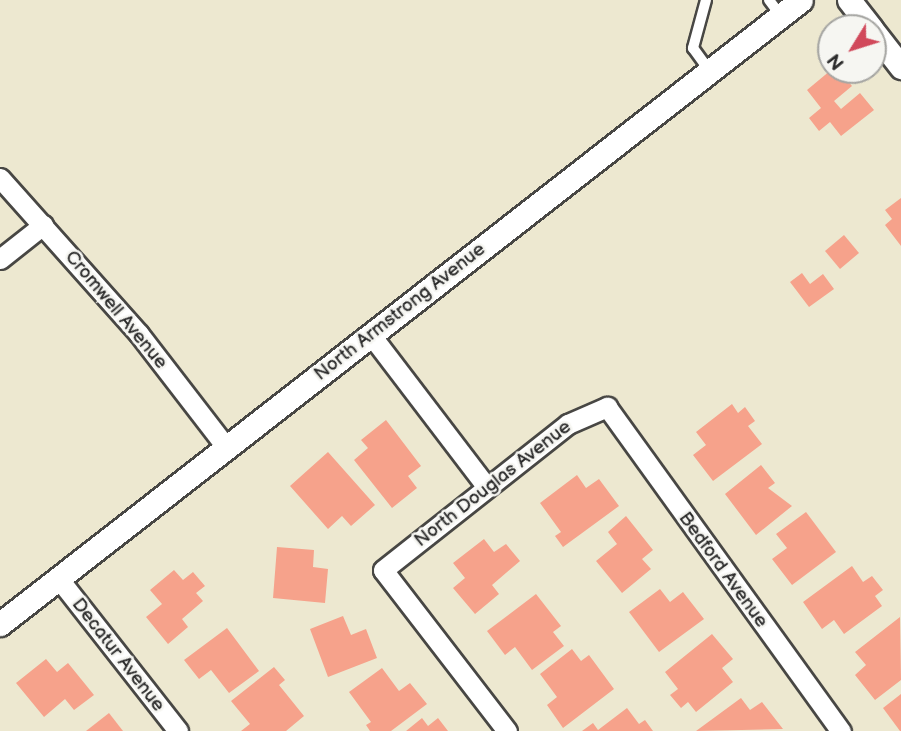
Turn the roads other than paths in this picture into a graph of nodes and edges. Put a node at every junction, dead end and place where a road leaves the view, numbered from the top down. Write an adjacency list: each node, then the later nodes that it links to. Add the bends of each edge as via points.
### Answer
1 (706, 0): 8 (lane, via 693,48)
2 (801, 0): 4 (street, North Armstrong Avenue)
3 (849, 0): 5 (street)
4 (775, 8): 8 (street, North Armstrong Avenue)
5 (860, 14)
6 (887, 49): 7 (street)
7 (901, 67)
8 (711, 72): 12 (street, North Armstrong Avenue)
9 (0, 178): 10 (street, Cromwell Avenue)
10 (43, 225): 11 (street); 14 (street, Cromwell Avenue, via 139,334)
11 (0, 259)
12 (371, 335): 14 (street, North Armstrong Avenue); 15 (street)
13 (607, 407): 15 (street, North Douglas Avenue, via 568,424); 20 (street, Bedford Avenue)
14 (226, 447): 16 (street, North Armstrong Avenue)
15 (487, 487): 19 (street, North Douglas Avenue, via 383,570)
16 (58, 579): 17 (street, North Armstrong Avenue); 18 (street, Decatur Avenue)
17 (0, 624)
18 (178, 731)
19 (507, 731)
20 (841, 731)

